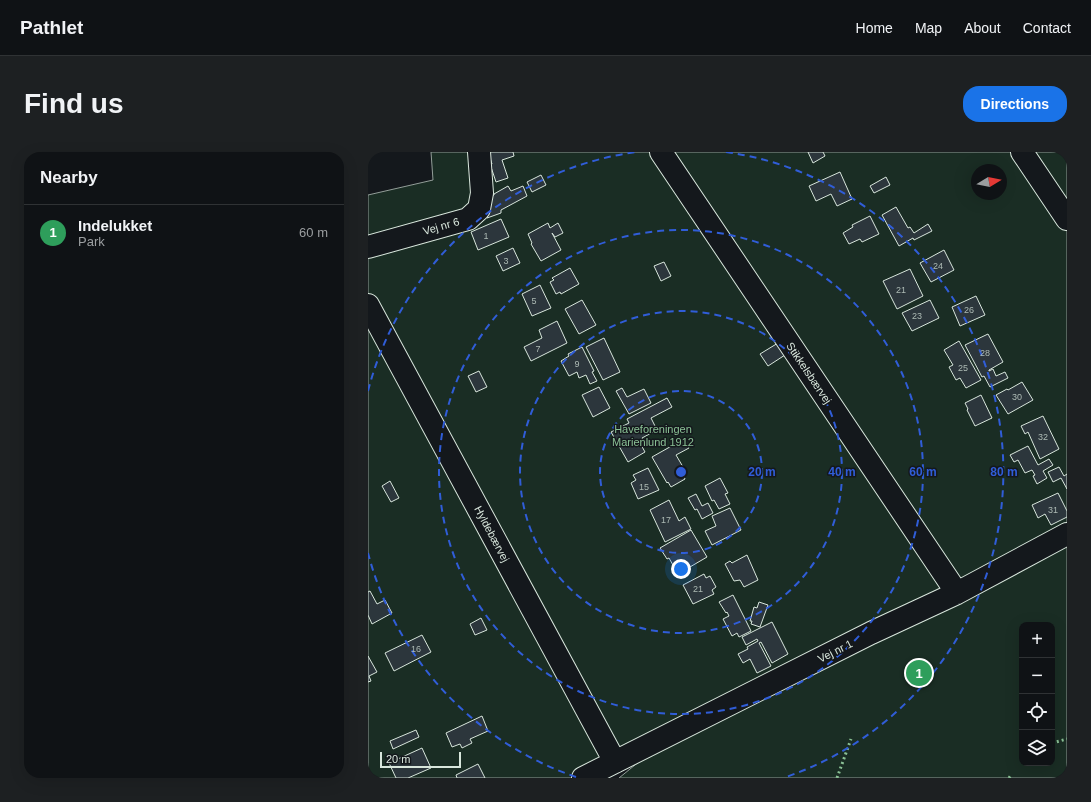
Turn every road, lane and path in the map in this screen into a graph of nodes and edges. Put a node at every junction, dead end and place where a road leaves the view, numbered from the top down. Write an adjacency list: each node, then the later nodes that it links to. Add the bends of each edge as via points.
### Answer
1 (478, 152): 5 (lane, Vej nr 6, via 482,193 479,209 468,219)
2 (661, 152): 8 (lane, Stikkelsbærvej)
3 (1022, 152): 4 (lane)
4 (1067, 219)
5 (368, 247)
6 (368, 305): 9 (lane, Hyldebærvej)
7 (1067, 534): 8 (lane, Vej nr 1)
8 (957, 593): 9 (lane, Vej nr 1, via 864,637)
9 (609, 769): 10 (lane, Vej nr 1)
10 (583, 778)

